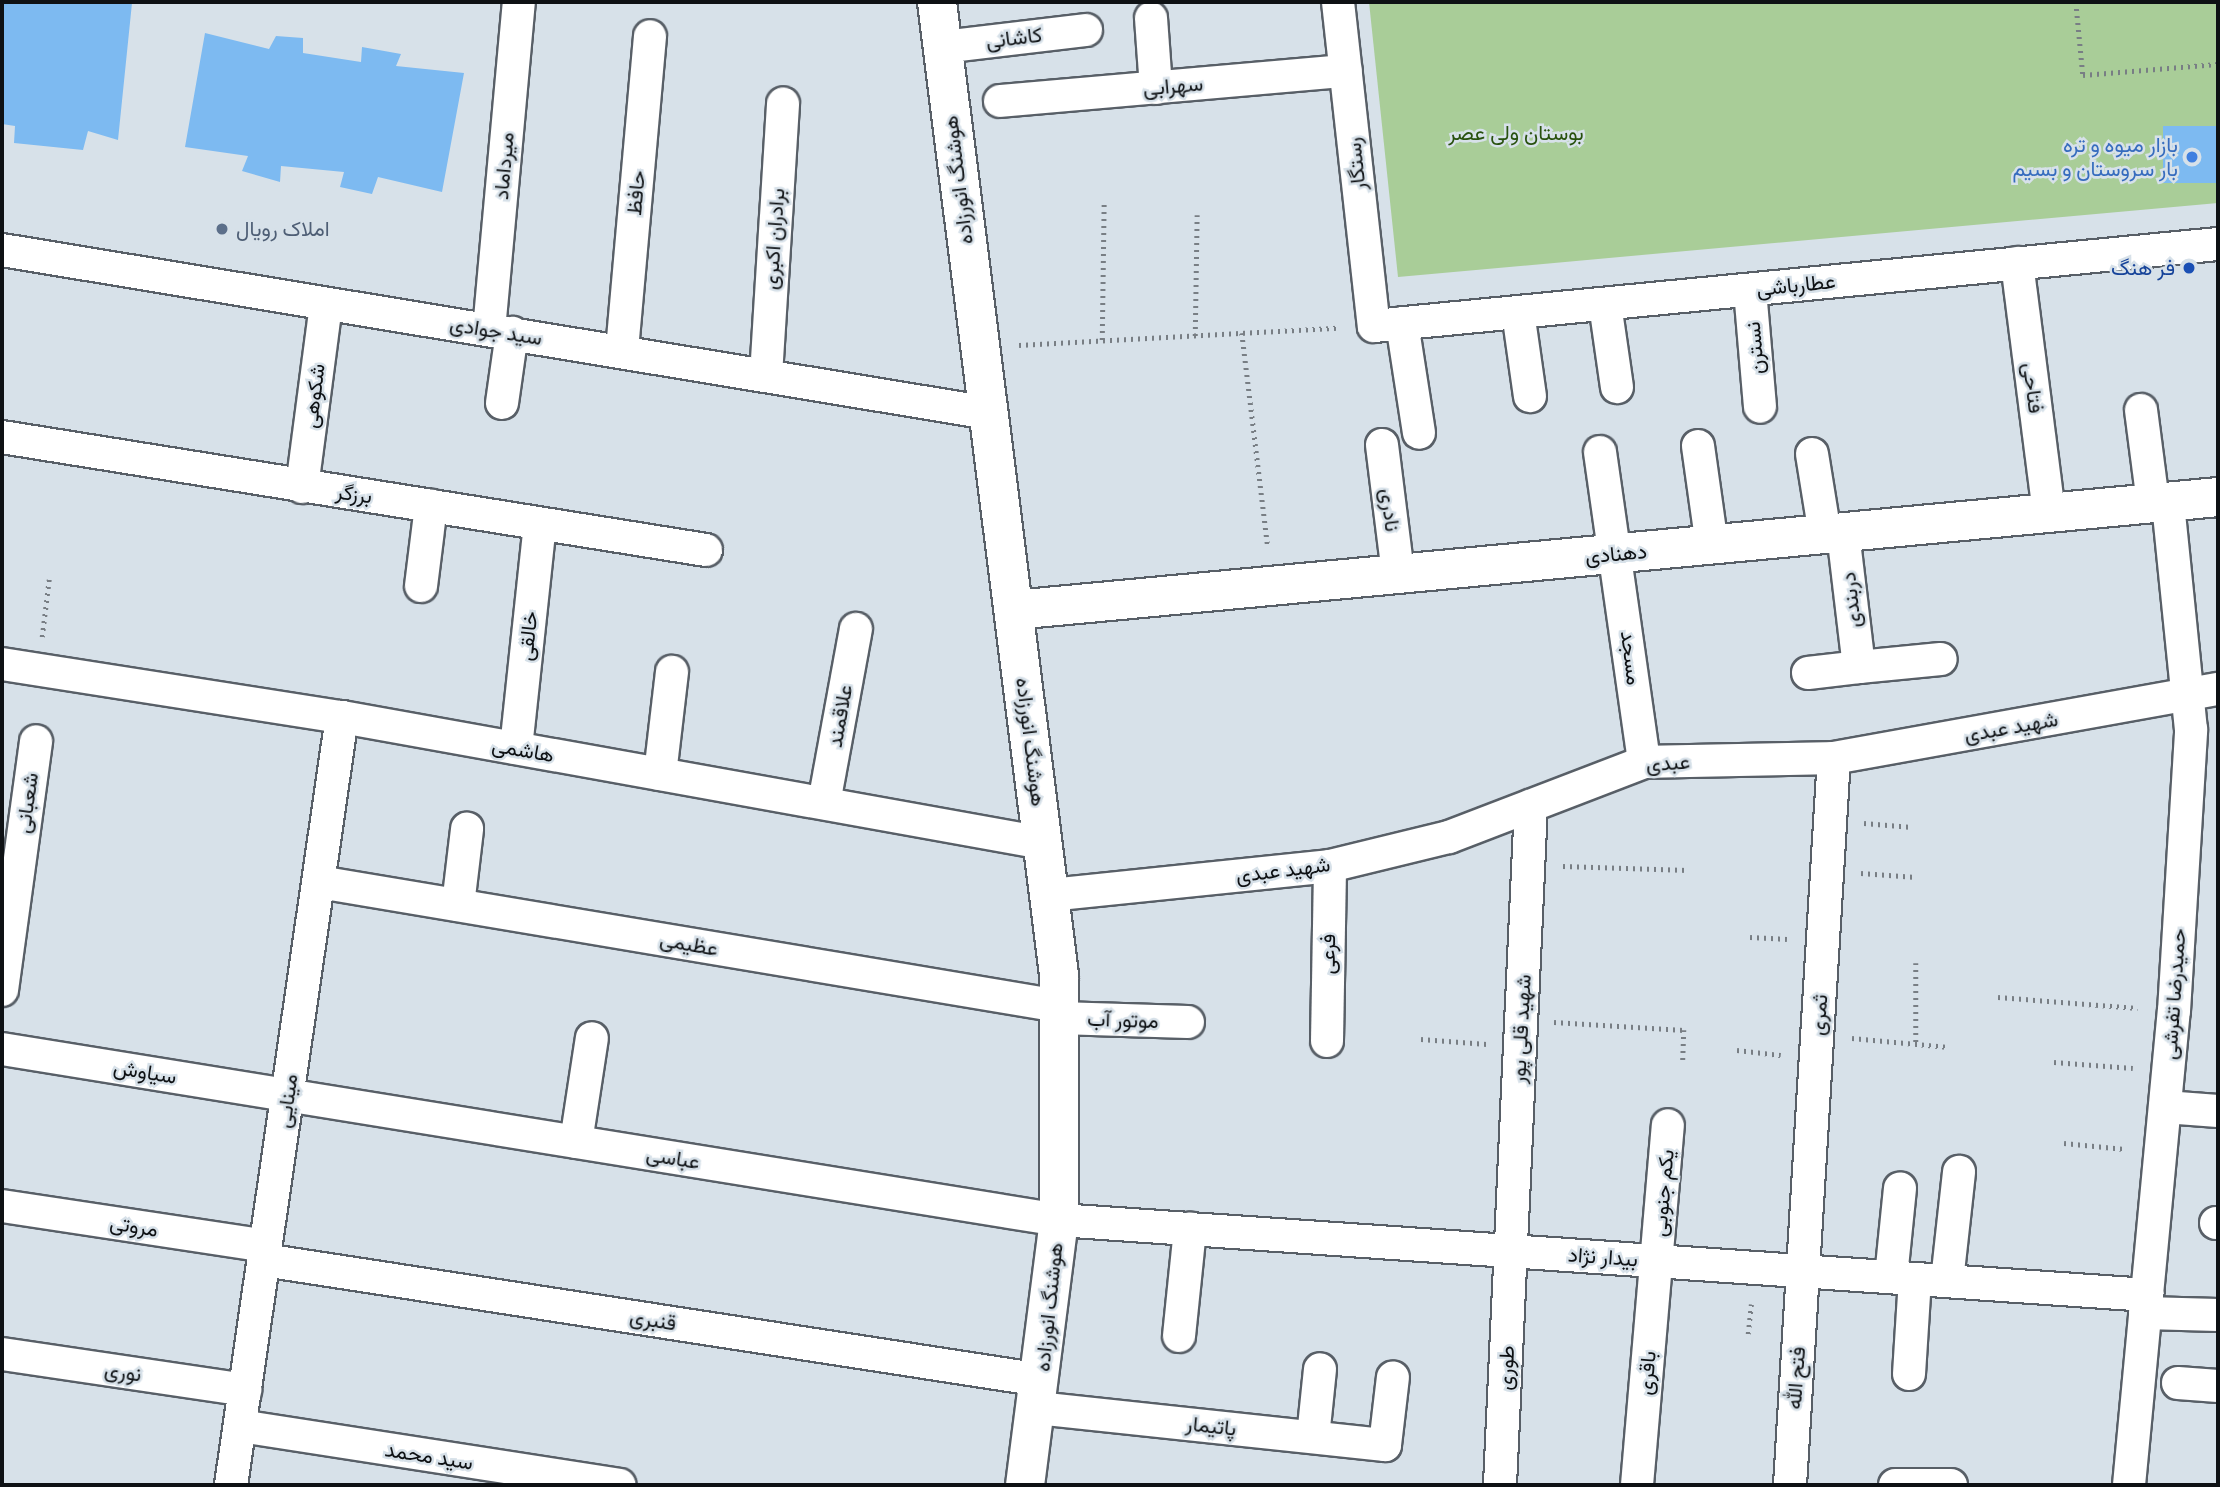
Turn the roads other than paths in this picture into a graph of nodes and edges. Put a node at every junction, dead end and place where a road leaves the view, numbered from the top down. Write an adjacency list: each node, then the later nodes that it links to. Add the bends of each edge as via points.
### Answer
1 (519, 2): 20 (street, میرداماد)
2 (937, 2): 7 (main road, هوشنگ انورزاده)
3 (1338, 2): 8 (street, رستگار)
4 (1150, 18): 9 (street)
5 (1086, 30): 7 (street, کاشانی)
6 (650, 36): 21 (street, حافظ)
7 (943, 47): 28 (main road, هوشنگ انورزاده)
8 (1346, 71): 9 (street, سهرابی); 19 (street, رستگار)
9 (1156, 88): 10 (street, سهرابی)
10 (1000, 101)
11 (783, 104): 22 (street, برادران اکبری)
12 (2218, 244): 14 (street, عطارباشی)
13 (2, 250): 17 (street, سید جوادی)
14 (2017, 263): 15 (street, عطارباشی); 39 (street, فتاحی)
15 (1750, 290): 16 (street, عطارباشی); 26 (street, نسترن)
16 (1605, 304): 18 (street, عطارباشی); 23 (street)
17 (326, 305): 20 (street, سید جوادی); 35 (street, شکوهی)
18 (1518, 312): 19 (street, عطارباشی); 24 (street)
19 (1388, 325): 29 (street, رستگار)
20 (500, 332): 21 (street, سید جوادی); 25 (street, میرداماد)
21 (622, 350): 22 (street, سید جوادی)
22 (766, 375): 28 (street, سید جوادی)
23 (1617, 387)
24 (1530, 396)
25 (502, 403)
26 (1760, 407)
27 (2141, 410): 37 (street, حمیدرضا تفرشی)
28 (989, 413): 47 (main road, هوشنگ انورزاده)
29 (1419, 433)
30 (2, 437): 35 (street, برزگر)
31 (1382, 445): 45 (street, نادری)
32 (1698, 446): 42 (street)
33 (1601, 452): 44 (street, مسجد)
34 (1812, 454): 41 (street, دربندی)
35 (302, 487): 38 (street, برزگر)
36 (2218, 497): 37 (main road, دهنادی)
37 (2160, 502): 39 (main road, دهنادی); 54 (street, حمیدرضا تفرشی)
38 (431, 506): 40 (street, برزگر); 46 (street)
39 (2049, 513): 41 (main road, دهنادی)
40 (540, 524): 43 (street, برزگر); 57 (street, خالقی)
41 (1834, 533): 42 (main road, دهنادی); 51 (street, دربندی)
42 (1712, 545): 44 (main road, دهنادی)
43 (706, 550)
44 (1618, 553): 45 (main road, دهنادی); 59 (street, مسجد)
45 (1398, 574): 47 (main road, دهنادی)
46 (421, 586)
47 (1014, 610): 64 (main road, هوشنگ انورزاده)
48 (856, 629): 61 (street, علاقمند)
49 (1941, 659): 51 (street)
50 (2, 664): 55 (street, هاشمی)
51 (1858, 667): 53 (street)
52 (672, 672): 60 (street)
53 (1808, 673)
54 (2203, 692): 58 (street, شهید عبدی); 76 (street, حمیدرضا تفرشی, via 2191,730)
55 (342, 717): 57 (street, هاشمی); 66 (street, مینایی)
56 (36, 741): 69 (street, شعبانی)
57 (516, 748): 60 (street, هاشمی)
58 (1834, 758): 59 (street, عبدی); 88 (street, ثمری)
59 (1644, 762): 62 (street, عبدی)
60 (660, 774): 61 (street, هاشمی)
61 (824, 803): 64 (street, هاشمی)
62 (1520, 810): 65 (street, شهید عبدی, via 1450,837); 85 (street, شهید قلی پور, via 1528,865)
63 (467, 830): 68 (street)
64 (1043, 843): 67 (main road, هوشنگ انورزاده)
65 (1329, 866): 67 (street, شهید عبدی); 73 (street, فرعی)
66 (319, 882): 68 (street, عظیمی); 75 (street, مینایی)
67 (1050, 895): 70 (main road, هوشنگ انورزاده)
68 (458, 905): 70 (street, عظیمی)
69 (2, 990)
70 (1059, 1012): 71 (street, موتور آب); 83 (main road, هوشنگ انورزاده)
71 (1188, 1022)
72 (592, 1038): 79 (street)
73 (1327, 1041)
74 (2, 1049): 75 (street, سیاوش)
75 (288, 1095): 79 (street, عباسی); 86 (street, مینایی)
76 (2165, 1107): 77 (street); 91 (street, حمیدرضا تفرشی)
77 (2218, 1111)
78 (1668, 1125): 87 (street, یکم جنوبی)
79 (576, 1142): 83 (street, عباسی)
80 (1959, 1172): 90 (street)
81 (1900, 1188): 89 (street)
82 (2, 1206): 86 (street, مروتی)
83 (1059, 1220): 84 (street, بیدار نژاد); 101 (main road, هوشنگ انورزاده)
84 (1190, 1229): 85 (street, بیدار نژاد); 93 (street)
85 (1511, 1251): 87 (street, بیدار نژاد); 107 (street, طوری)
86 (265, 1253): 100 (street, مینایی); 101 (street, قنبری)
87 (1657, 1261): 88 (street, بیدار نژاد); 108 (street, باقری)
88 (1803, 1271): 89 (street, بیدار نژاد); 109 (street, فتح الله)
89 (1903, 1278): 90 (street, بیدار نژاد); 96 (street)
90 (1947, 1281): 91 (street, بیدار نژاد)
91 (2146, 1304): 92 (street, بیدار نژاد); 112 (street, حمیدرضا تفرشی)
92 (2218, 1315)
93 (1179, 1336)
94 (2, 1354): 100 (street, نوری)
95 (1320, 1369): 103 (street)
96 (1909, 1374)
97 (1393, 1377): 103 (street, پاتیمار, via 1385,1445)
98 (2178, 1383): 99 (street)
99 (2218, 1386)
100 (245, 1390): 102 (street, مینایی)
101 (1039, 1394): 103 (street, پاتیمار); 106 (main road, هوشنگ انورزاده)
102 (240, 1426): 104 (street, مینایی); 105 (street, سید محمد)
103 (1313, 1437)
104 (231, 1485)
105 (619, 1485)
106 (1025, 1485)
107 (1500, 1485)
108 (1637, 1485)
109 (1790, 1485)
110 (1895, 1485): 111 (street)
111 (1951, 1485)
112 (2129, 1485)

